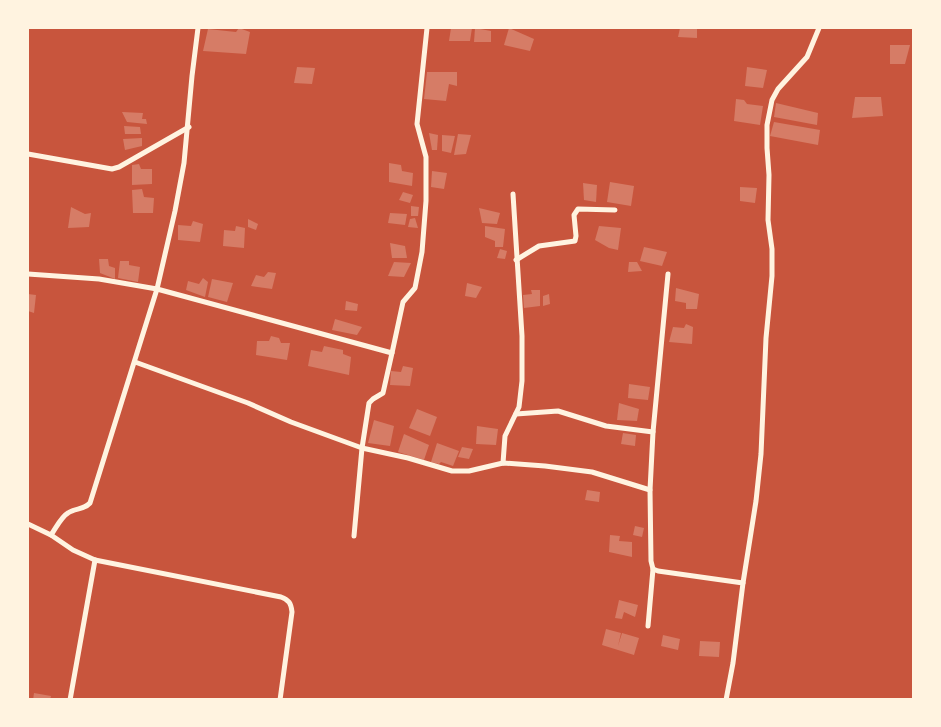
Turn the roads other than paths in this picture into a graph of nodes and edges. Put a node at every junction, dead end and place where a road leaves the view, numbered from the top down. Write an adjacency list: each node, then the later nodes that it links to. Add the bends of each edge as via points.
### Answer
1 (198, 28): 4 (street)
2 (426, 28): 12 (street, via 417,124 426,157 422,252 415,288 403,302)
3 (819, 28): 24 (street, via 807,57 772,100 767,125 772,276 761,454)
4 (188, 127): 5 (street, via 112,169); 11 (street, via 184,163)
5 (28, 154)
6 (513, 194): 8 (street)
7 (616, 210): 8 (street, via 578,208 574,215 575,241 539,246)
8 (516, 260): 14 (street, via 522,336 522,381)
9 (28, 274): 11 (street)
10 (668, 274): 15 (street)
11 (157, 289): 12 (street); 13 (street)
12 (392, 353): 16 (street, via 383,394 369,403)
13 (135, 362): 16 (street); 20 (street, via 90,503 85,508 69,512)
14 (516, 414): 15 (street, via 554,411 606,426); 17 (street, via 505,436)
15 (653, 432): 18 (street)
16 (362, 448): 17 (street, via 461,472); 21 (street)
17 (503, 463): 18 (street, via 592,472)
18 (650, 490): 23 (street)
19 (28, 524): 20 (street)
20 (51, 535): 22 (street)
21 (354, 536)
22 (95, 560): 26 (street); 27 (street, via 288,599 292,612)
23 (653, 569): 24 (street); 25 (street)
24 (743, 583): 28 (street)
25 (648, 626)
26 (70, 700)
27 (280, 700)
28 (726, 700)

